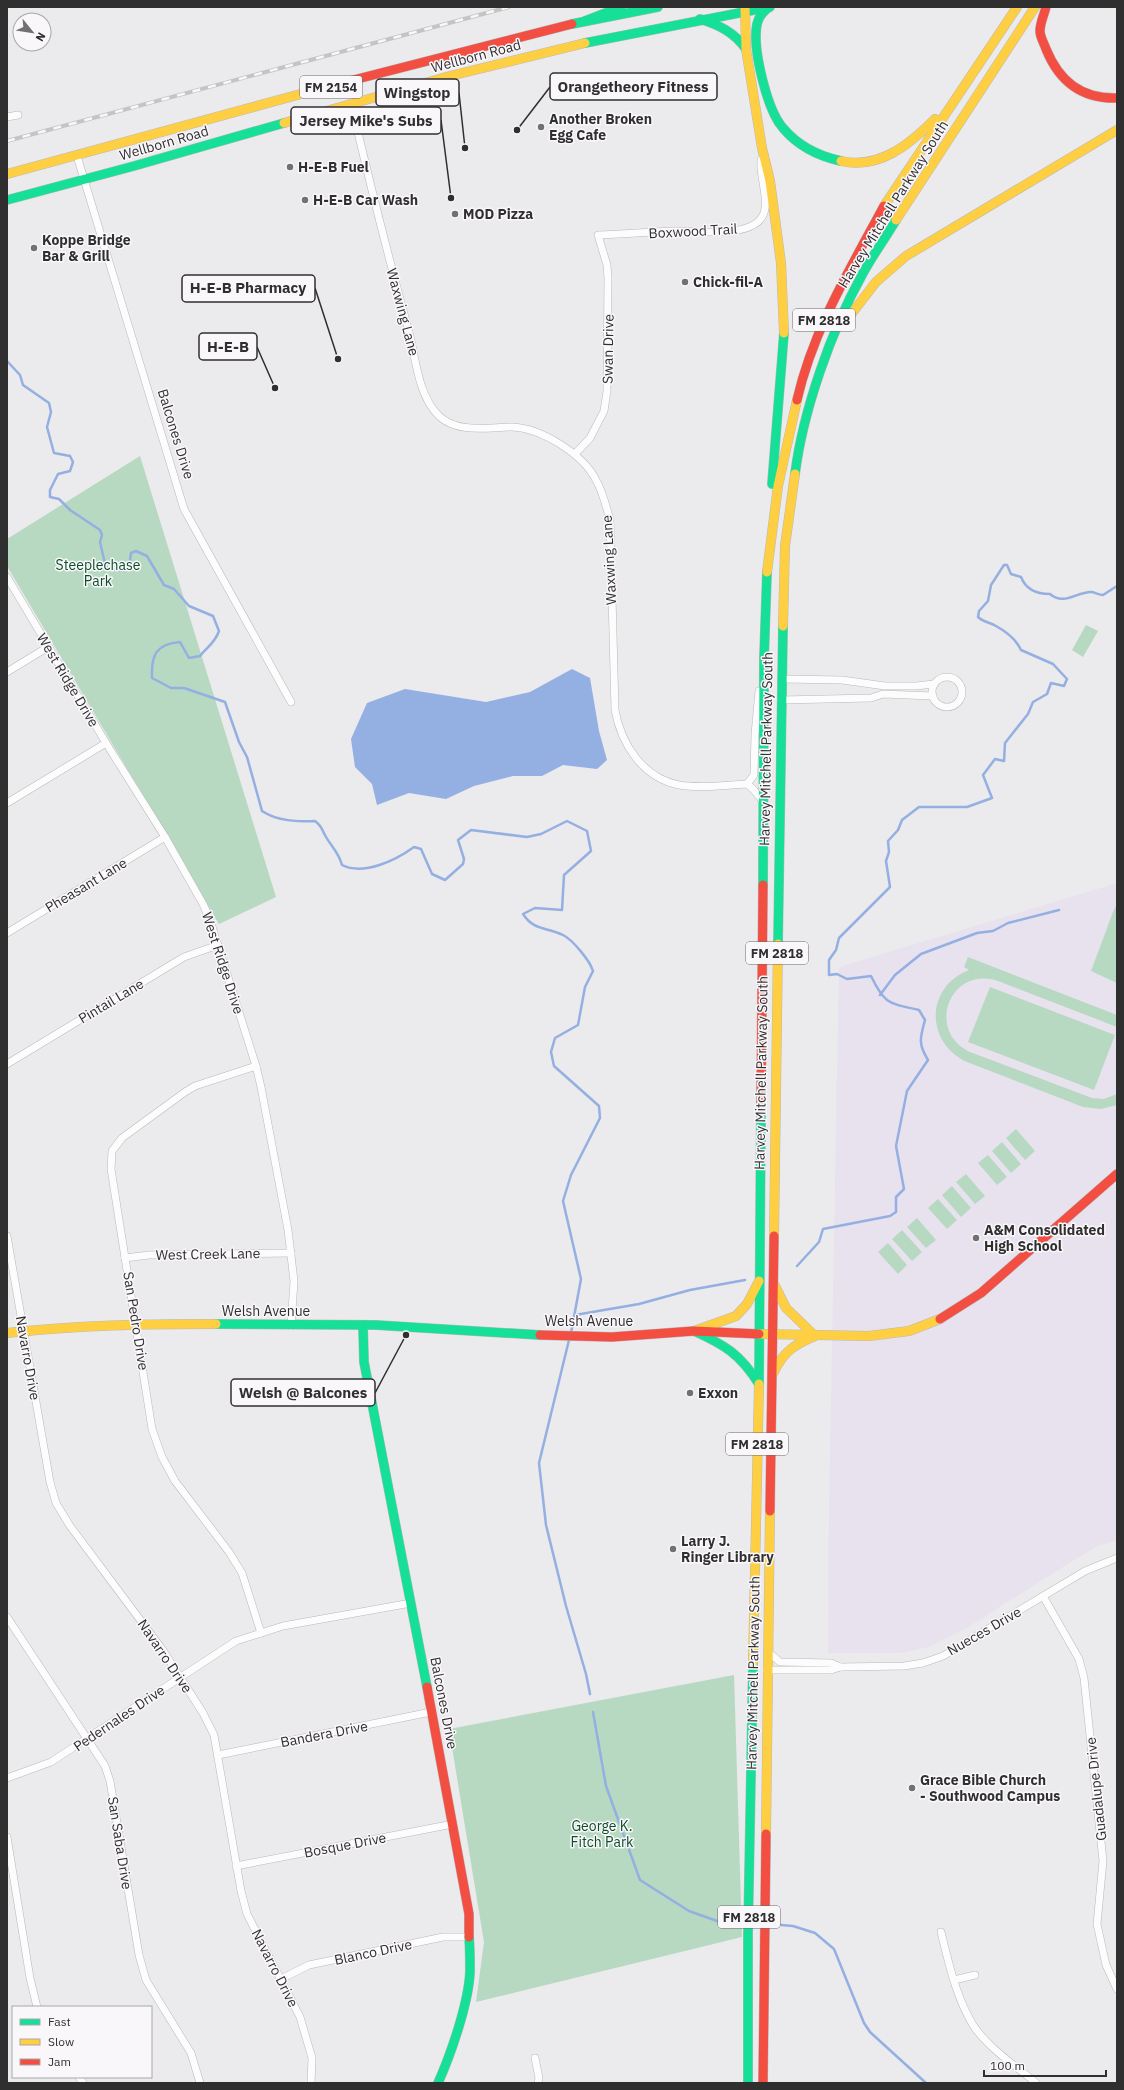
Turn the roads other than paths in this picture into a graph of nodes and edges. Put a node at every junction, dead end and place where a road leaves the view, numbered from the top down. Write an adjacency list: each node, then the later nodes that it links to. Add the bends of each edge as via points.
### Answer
1 (622, 7): 10 (main road)
2 (658, 7): 10 (main road, Wellborn Road / FM 2154)
3 (772, 7): 6 (main road, Wellborn Road / FM 2154)
4 (1017, 7): 14 (main road, Harvey Mitchell Parkway South / FM 2818)
5 (1035, 7): 24 (main road, Harvey Mitchell Parkway South / FM 2818, via 862,275)
6 (769, 8): 7 (main road, Wellborn Road / FM 2154); 14 (main road, via 763,11 755,28 767,101 773,115 790,136 812,152 828,159 846,162 860,163 884,158 904,148)
7 (745, 10): 9 (main road, Wellborn Road / FM 2154); 11 (main road)
8 (1045, 10): 12 (main road, via 1040,31 1048,57 1058,74 1069,85 1085,94)
9 (700, 19): 11 (main road, via 731,31); 13 (main road, Wellborn Road / FM 2154, via 515,59)
10 (585, 21): 19 (main road, Wellborn Road / FM 2154, via 382,72)
11 (746, 49): 18 (main road)
12 (1117, 98)
13 (351, 104): 21 (main road, Wellborn Road / FM 2154); 25 (street, Waxwing Lane, via 396,288 426,396 439,416 448,422 477,429 524,429 556,441)
14 (950, 106): 26 (main road, Harvey Mitchell Parkway South / FM 2818, via 882,209 830,305 814,343 801,384 780,478)
15 (18, 115): 16 (street)
16 (7, 117)
17 (1117, 130): 24 (main road, via 925,244 888,270 864,294)
18 (762, 148): 23 (street, Boxwood Trail, via 760,166 765,211 756,224 728,231); 26 (main road, via 770,181 780,256 785,323)
19 (77, 156): 20 (main road, Wellborn Road / FM 2154); 21 (street, Balcones Drive)
20 (7, 174)
21 (84, 181): 22 (main road, Wellborn Road / FM 2154); 35 (street, Balcones Drive, via 184,509)
22 (7, 200)
23 (598, 235): 25 (street, Swan Drive, via 608,265 607,391 604,411 597,427)
24 (823, 363): 31 (main road, Harvey Mitchell Parkway South / FM 2818, via 798,448 788,516)
25 (574, 454): 37 (street, Waxwing Lane, via 596,478 610,520 615,710 622,738 649,771 666,780 692,786)
26 (767, 561): 29 (main road, Harvey Mitchell Parkway South / FM 2818)
27 (7, 577): 28 (street, West Ridge Drive)
28 (48, 647): 30 (street); 36 (street, West Ridge Drive)
29 (764, 658): 37 (street, via 757,705 754,775); 39 (main road, Harvey Mitchell Parkway South / FM 2818)
30 (7, 672)
31 (782, 679): 32 (street, via 842,680 885,686); 34 (main road, Harvey Mitchell Parkway South / FM 2818)
32 (934, 684): 33 (street); 33 (street, via 943,677 952,677 959,683 962,692 959,700 947,706 939,704)
33 (933, 696): 34 (street, via 883,694 871,698)
34 (781, 700): 50 (main road, Harvey Mitchell Parkway South / FM 2818)
35 (291, 702)
36 (106, 743): 38 (street); 40 (street, West Ridge Drive)
37 (747, 784): 39 (street)
38 (7, 802)
39 (763, 802): 49 (main road, Harvey Mitchell Parkway South / FM 2818)
40 (165, 837): 41 (street, Pheasant Lane); 42 (street, West Ridge Drive, via 203,904)
41 (7, 933)
42 (218, 945): 43 (street, Pintail Lane, via 184,957); 44 (street, West Ridge Drive)
43 (7, 1064)
44 (256, 1066): 47 (street, West Ridge Drive); 48 (street, San Pedro Drive, via 200,1084 185,1092 122,1138 112,1152 111,1170)
45 (1117, 1174): 59 (main road, Welsh Avenue, via 981,1293 951,1314 920,1328 900,1333)
46 (7, 1236): 54 (street, Navarro Drive)
47 (291, 1253): 48 (street, West Creek Lane, via 149,1255); 53 (street, West Ridge Drive, via 294,1281)
48 (126, 1258): 51 (street, San Pedro Drive)
49 (760, 1279): 55 (main road, via 747,1304 736,1316); 57 (main road, Harvey Mitchell Parkway South / FM 2818)
50 (772, 1279): 58 (main road, Harvey Mitchell Parkway South / FM 2818); 59 (main road, via 786,1308)
51 (137, 1324): 53 (main road, Welsh Avenue); 54 (main road, Welsh Avenue); 66 (street, San Pedro Drive, via 152,1429 162,1457 175,1481 242,1573)
52 (363, 1325): 53 (main road, Welsh Avenue); 55 (main road, Welsh Avenue, via 580,1337); 64 (main road, Balcones Drive, via 364,1362)
53 (291, 1326)
54 (23, 1330): 56 (main road, Welsh Avenue); 71 (street, Navarro Drive, via 56,1503)
55 (694, 1331): 57 (main road, Welsh Avenue); 61 (main road, via 730,1347 748,1365)
56 (7, 1333)
57 (760, 1335): 58 (main road, Welsh Avenue); 61 (main road, Harvey Mitchell Parkway South / FM 2818)
58 (772, 1335): 59 (main road, Welsh Avenue); 60 (main road, Harvey Mitchell Parkway South / FM 2818)
59 (815, 1336): 60 (main road, via 794,1345 784,1353)
60 (771, 1378): 67 (main road, Harvey Mitchell Parkway South / FM 2818)
61 (759, 1384): 68 (main road, Harvey Mitchell Parkway South / FM 2818)
62 (1117, 1558): 63 (street, Nueces Drive, via 1085,1570)
63 (1043, 1596): 69 (street, Nueces Drive, via 959,1648 934,1659 904,1666); 84 (street, Guadalupe Drive, via 1079,1659 1086,1689 1103,1861 1097,1924 1106,1965)
64 (411, 1603): 66 (street, Pedernales Drive, via 283,1626); 72 (main road, Balcones Drive)
65 (7, 1617): 73 (street, San Saba Drive)
66 (261, 1633): 71 (street, Pedernales Drive, via 236,1641)
67 (767, 1651): 69 (street, Nueces Drive, via 780,1662 831,1663); 70 (main road, Harvey Mitchell Parkway South / FM 2818)
68 (754, 1654): 70 (main road); 91 (main road, Harvey Mitchell Parkway South / FM 2818, via 748,1934)
69 (840, 1667): 70 (street, Nueces Drive, via 831,1670)
70 (767, 1670): 92 (main road, Harvey Mitchell Parkway South / FM 2818)
71 (180, 1677): 73 (street, Pedernales Drive); 74 (street, Navarro Drive, via 214,1735)
72 (431, 1712): 74 (street, Bandera Drive); 76 (main road, Balcones Drive)
73 (88, 1738): 75 (street, Pedernales Drive, via 51,1762); 87 (street, San Saba Drive, via 105,1766 110,1781 139,1955 146,1980 191,2053)
74 (218, 1755): 78 (street, Navarro Drive)
75 (7, 1778)
76 (453, 1824): 78 (street, Bosque Drive); 80 (main road, Balcones Drive, via 470,1914)
77 (7, 1837): 85 (street)
78 (236, 1866): 82 (street, Navarro Drive, via 247,1914)
79 (941, 1932): 83 (street)
80 (470, 1937): 82 (street, Blanco Drive, via 443,1937 309,1965); 89 (main road, Balcones Drive, via 470,1972 462,2012)
81 (975, 1975): 83 (street)
82 (281, 1979): 88 (street, Navarro Drive, via 307,2037 312,2058)
83 (954, 1980): 93 (street, via 960,2000 974,2026)
84 (1117, 1989)
85 (37, 2006)
86 (535, 2058): 90 (street)
87 (200, 2083)
88 (311, 2083)
89 (438, 2083)
90 (538, 2083)
91 (748, 2083)
92 (762, 2083)
93 (1036, 2083)

